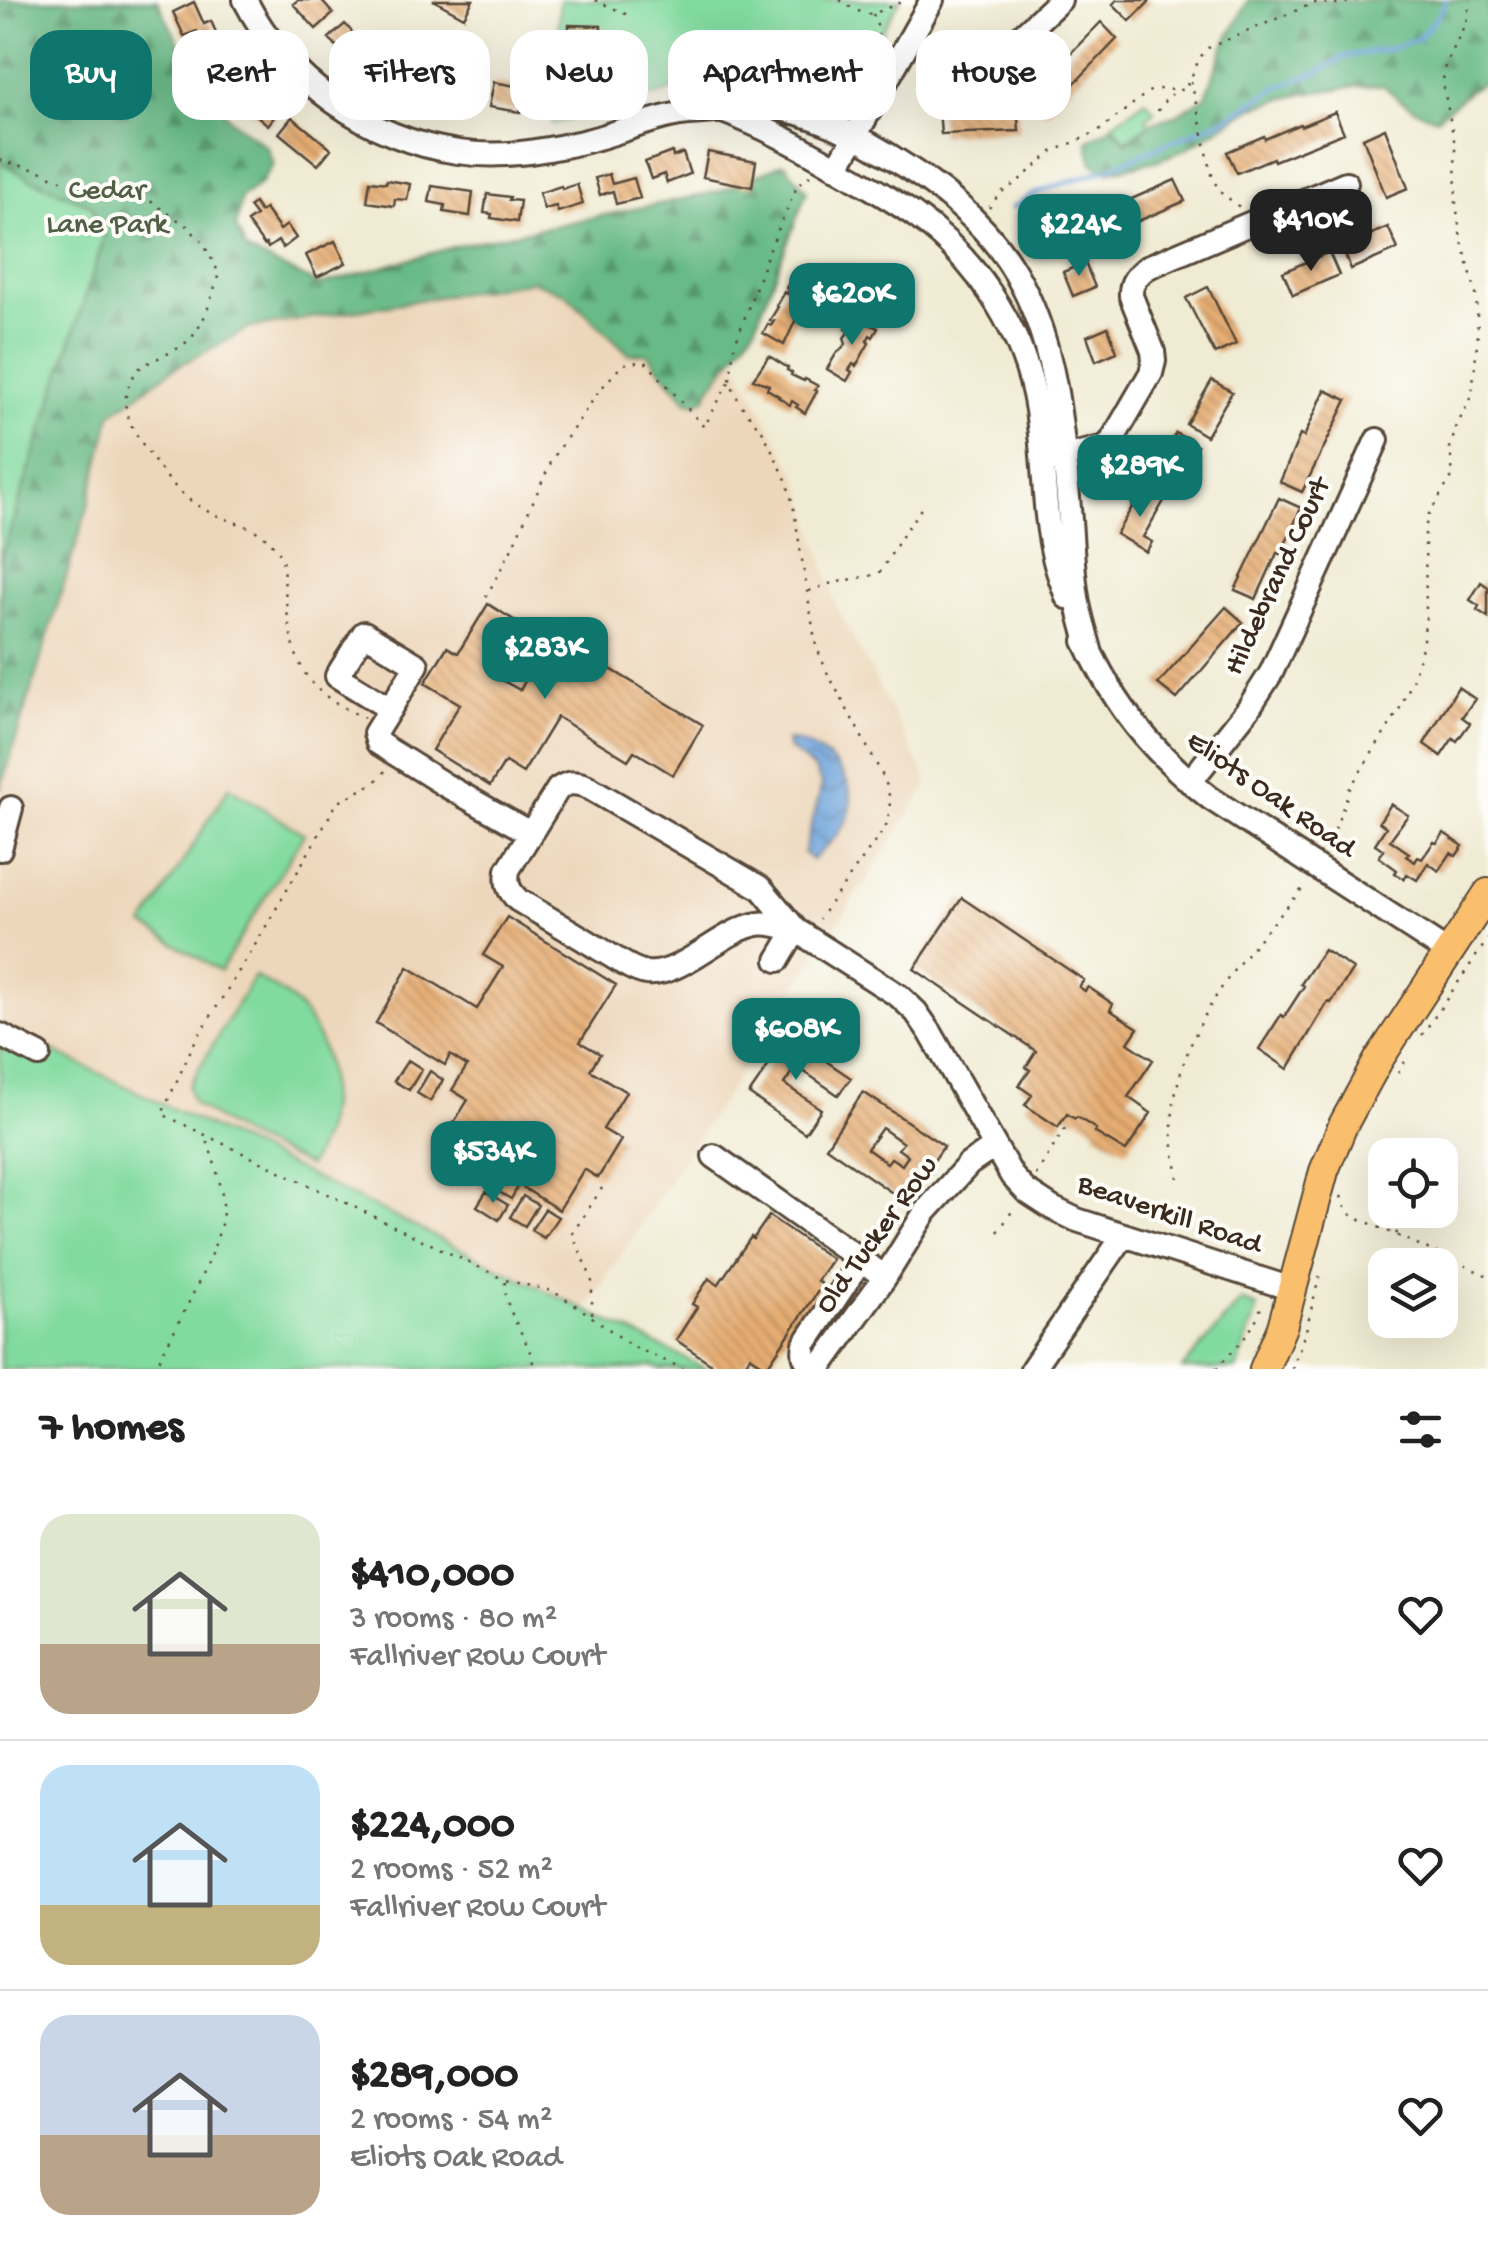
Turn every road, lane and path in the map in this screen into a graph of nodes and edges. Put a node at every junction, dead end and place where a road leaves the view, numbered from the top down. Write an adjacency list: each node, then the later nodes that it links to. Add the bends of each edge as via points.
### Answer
1 (245, 0): 18 (street, Eliots Oak Road, via 286,59 340,108 428,146 536,152)
2 (595, 0): 10 (path)
3 (840, 0): 9 (path)
4 (906, 0): 9 (path)
5 (932, 0): 21 (street)
6 (1060, 0): 12 (street)
7 (1362, 0): 13 (path, via 1314,3 1208,48)
8 (1470, 0): 40 (path, via 1443,84 1455,145 1460,233 1476,294 1472,394 1450,448 1453,475 1428,517 1426,617 1411,684 1350,788)
9 (873, 14): 11 (path)
10 (628, 15)
11 (876, 30)
12 (1028, 30)
13 (1190, 80): 14 (path); 16 (path)
14 (1183, 90): 15 (path); 16 (path)
15 (1173, 91): 17 (path); 26 (path, via 1155,89 1100,131 1052,152)
16 (1192, 94): 27 (path, via 1213,179)
17 (1158, 112)
18 (668, 117)
19 (749, 120): 23 (street, Eliots Oak Road)
20 (813, 120): 21 (street, Eliots Oak Road)
21 (854, 137): 23 (street); 26 (street, Eliots Oak Road, via 935,186)
22 (0, 160): 34 (path, via 85,190 128,193 188,226 203,243 219,273 208,310 190,338 134,374 125,400 129,424 192,502 269,539 282,558 299,664 320,692)
23 (837, 168): 30 (street, Eliots Oak Road, via 932,228 996,301)
24 (812, 174): 28 (path, via 798,184 768,253 734,346)
25 (1346, 183): 27 (street)
26 (976, 221): 30 (street, Eliots Oak Road, via 1022,285 1048,350 1056,391)
27 (1249, 222): 30 (street, via 1134,279 1132,296 1153,351 1151,373 1112,442)
28 (730, 380): 32 (path, via 785,477); 33 (path, via 704,428 646,363 622,366 553,458)
29 (1377, 440): 36 (street, Hildebrand Court, via 1271,673)
30 (1053, 460): 36 (street, Eliots Oak Road, via 1092,654 1131,722)
31 (923, 506): 32 (path, via 879,574)
32 (807, 592): 42 (path, via 816,646 884,778 891,812)
33 (486, 596)
34 (385, 718): 35 (street, via 375,733)
35 (394, 755): 38 (street); 51 (path, via 376,782 337,802 192,1044 162,1114)
36 (1190, 782): 40 (street, Eliots Oak Road)
37 (11, 808): 39 (street)
38 (530, 833): 42 (street, via 558,789 574,782 586,786 761,888); 42 (street, via 508,870 510,892 640,971 675,967 758,924)
39 (0, 849)
40 (1318, 868): 44 (street, Eliots Oak Road); 54 (path, via 1226,982 1196,1034 1175,1103)
41 (1488, 893): 44 (main road)
42 (802, 933): 45 (street); 52 (street, Beaverkill Road, via 916,1012)
43 (1488, 939): 47 (path)
44 (1449, 953): 65 (main road, via 1343,1124)
45 (778, 960)
46 (0, 1035): 49 (street)
47 (1420, 1037)
48 (1411, 1052): 50 (path)
49 (39, 1054)
50 (1392, 1081)
51 (206, 1135): 64 (path); 68 (path, via 222,1221)
52 (994, 1147): 59 (street, Beaverkill Road, via 1026,1191 1078,1220); 63 (street, Old Tucker Row, via 950,1182)
53 (714, 1156): 61 (street)
54 (1178, 1178)
55 (604, 1185): 66 (path, via 572,1234 592,1282)
56 (1336, 1208): 58 (path, via 1340,1195 1347,1213)
57 (1400, 1228): 58 (path)
58 (1396, 1234): 62 (path)
59 (1124, 1235): 65 (street, Beaverkill Road); 67 (street)
60 (1323, 1259): 74 (path)
61 (861, 1260): 63 (street); 71 (street, via 806,1344 803,1354)
62 (1488, 1276)
63 (885, 1277): 71 (street, Old Tucker Row)
64 (505, 1280): 66 (path, via 552,1291); 69 (path, via 508,1308)
65 (1281, 1285): 72 (path); 73 (main road, via 1282,1327)
66 (592, 1316): 70 (path, via 632,1346)
67 (1042, 1365)
68 (155, 1369)
69 (534, 1369)
70 (684, 1369)
71 (818, 1369)
72 (1216, 1369)
73 (1264, 1369)
74 (1292, 1369)

